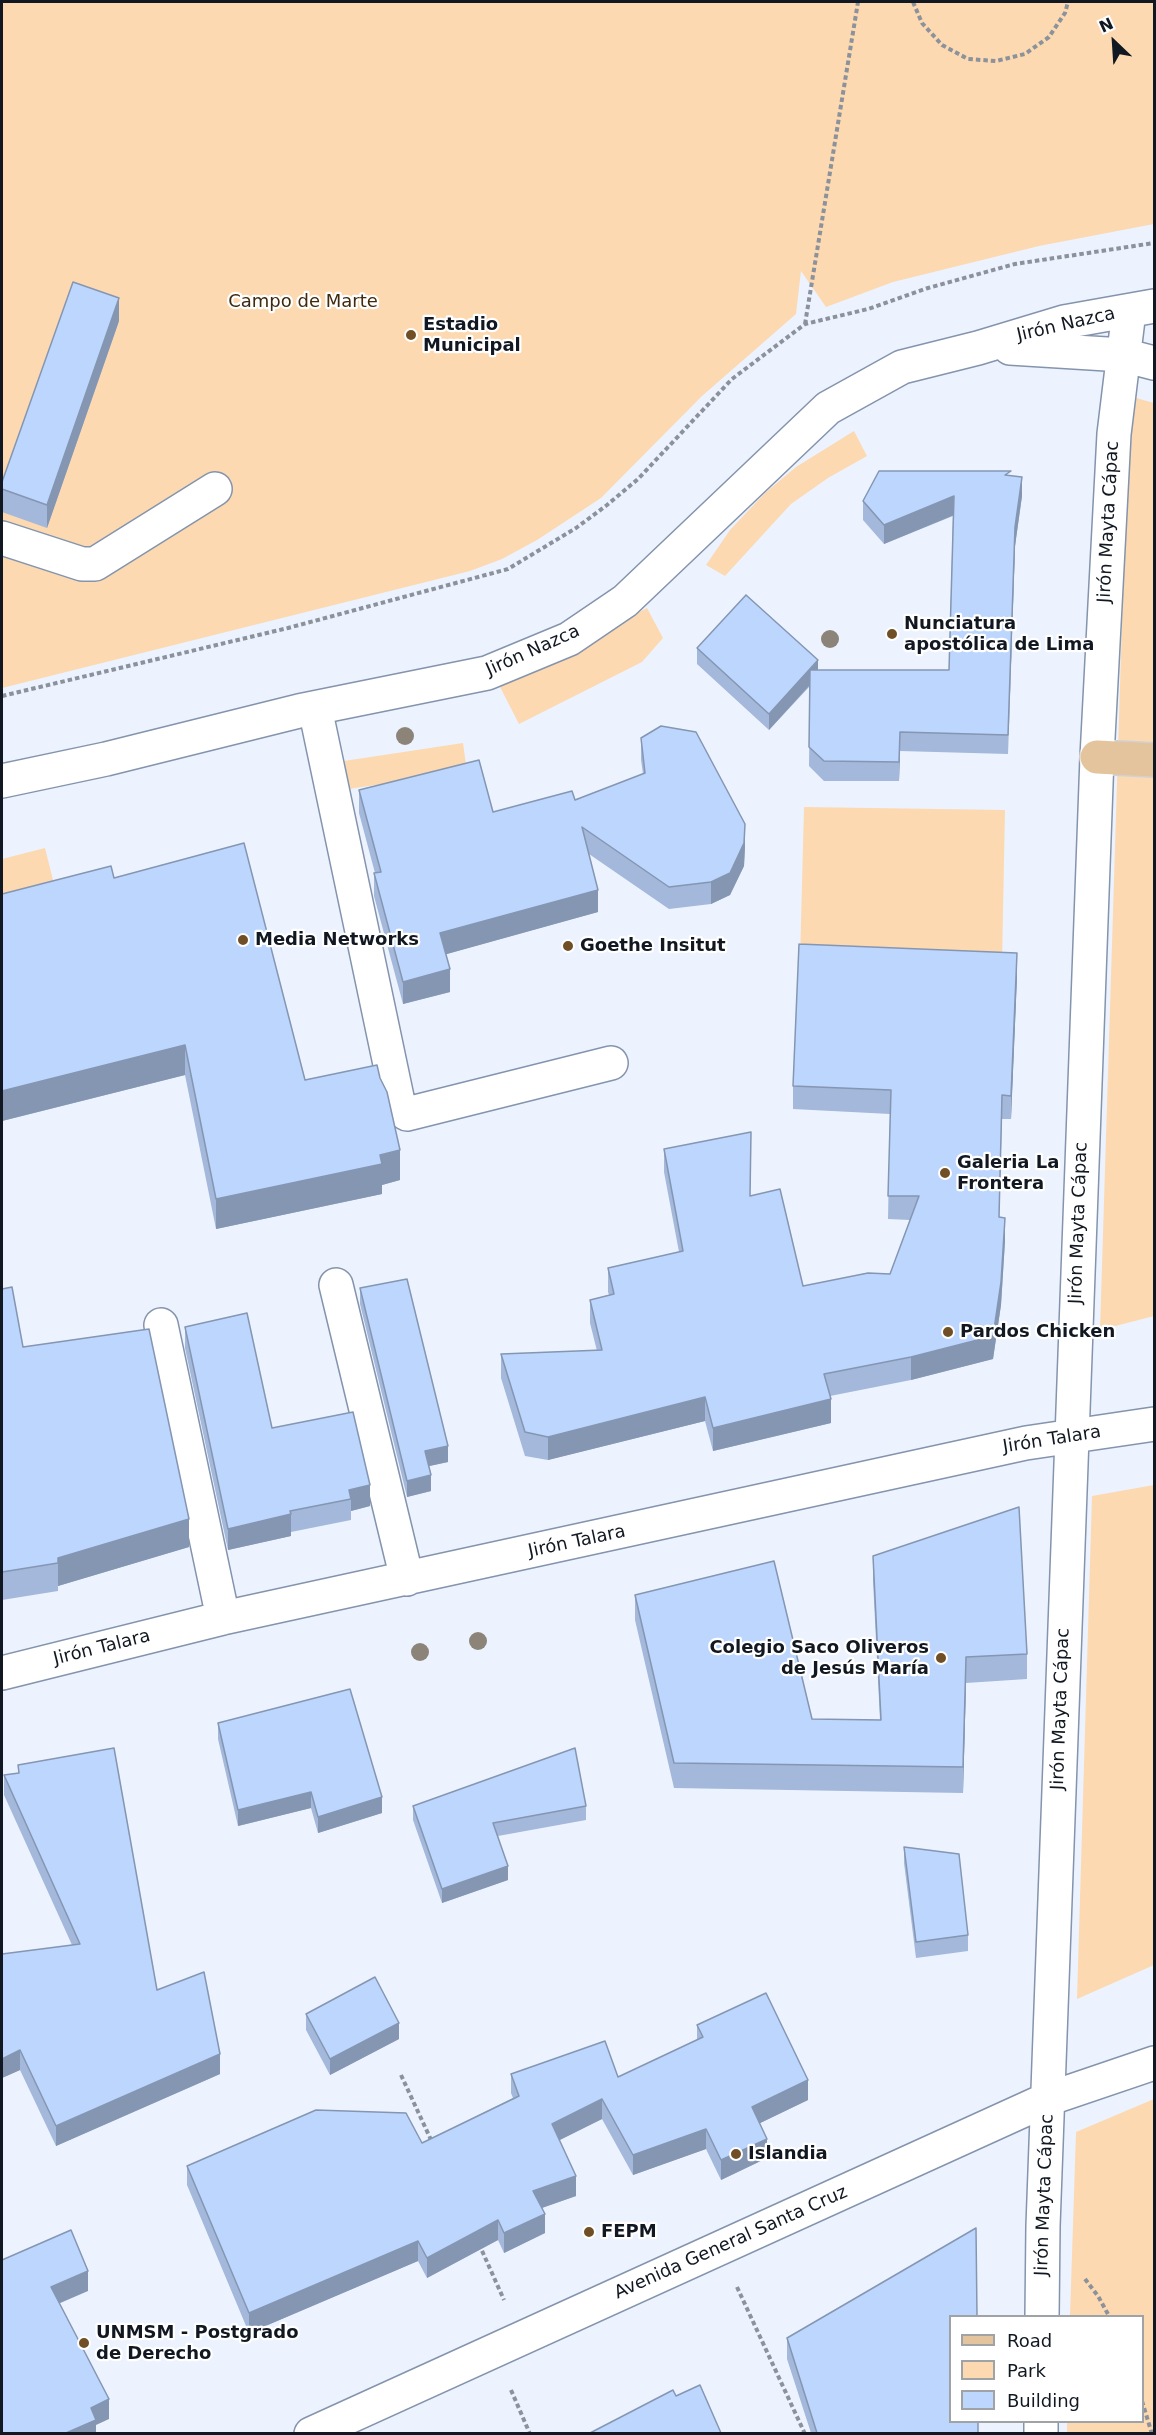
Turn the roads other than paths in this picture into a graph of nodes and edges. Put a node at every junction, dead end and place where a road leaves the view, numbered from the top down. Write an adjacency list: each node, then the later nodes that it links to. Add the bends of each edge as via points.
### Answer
1 (1142, 308): 2 (street, Jirón Nazca, via 1064,322); 3 (street, Jirón Mayta Cápac)
2 (978, 348): 3 (street, Jirón Nazca); 7 (street, Jirón Nazca, via 902,367 828,408 625,601 569,639 487,673)
3 (1124, 355): 4 (street, Jirón Nazca); 8 (street, Jirón Mayta Cápac, via 1114,434)
4 (1155, 363)
5 (215, 489): 6 (street, via 94,564 82,564)
6 (2, 538)
7 (315, 708): 10 (street, Jirón Nazca); 11 (street, via 401,1110 407,1114)
8 (1097, 757): 9 (main road); 15 (street, Jirón Mayta Cápac)
9 (1155, 760)
10 (2, 781)
11 (610, 1063)
12 (336, 1285): 16 (street)
13 (161, 1325): 17 (street)
14 (1155, 1424): 15 (street, Jirón Talara)
15 (1071, 1436): 16 (street, Jirón Talara); 20 (street, Jirón Mayta Cápac)
16 (407, 1579): 17 (street, Jirón Talara)
17 (223, 1618): 18 (street, Jirón Talara)
18 (2, 1673)
19 (1155, 2063): 20 (street, Avenida General Santa Cruz)
20 (1048, 2099): 21 (street, Jirón Mayta Cápac); 22 (street, Avenida General Santa Cruz)
21 (1042, 2315)
22 (311, 2433)

